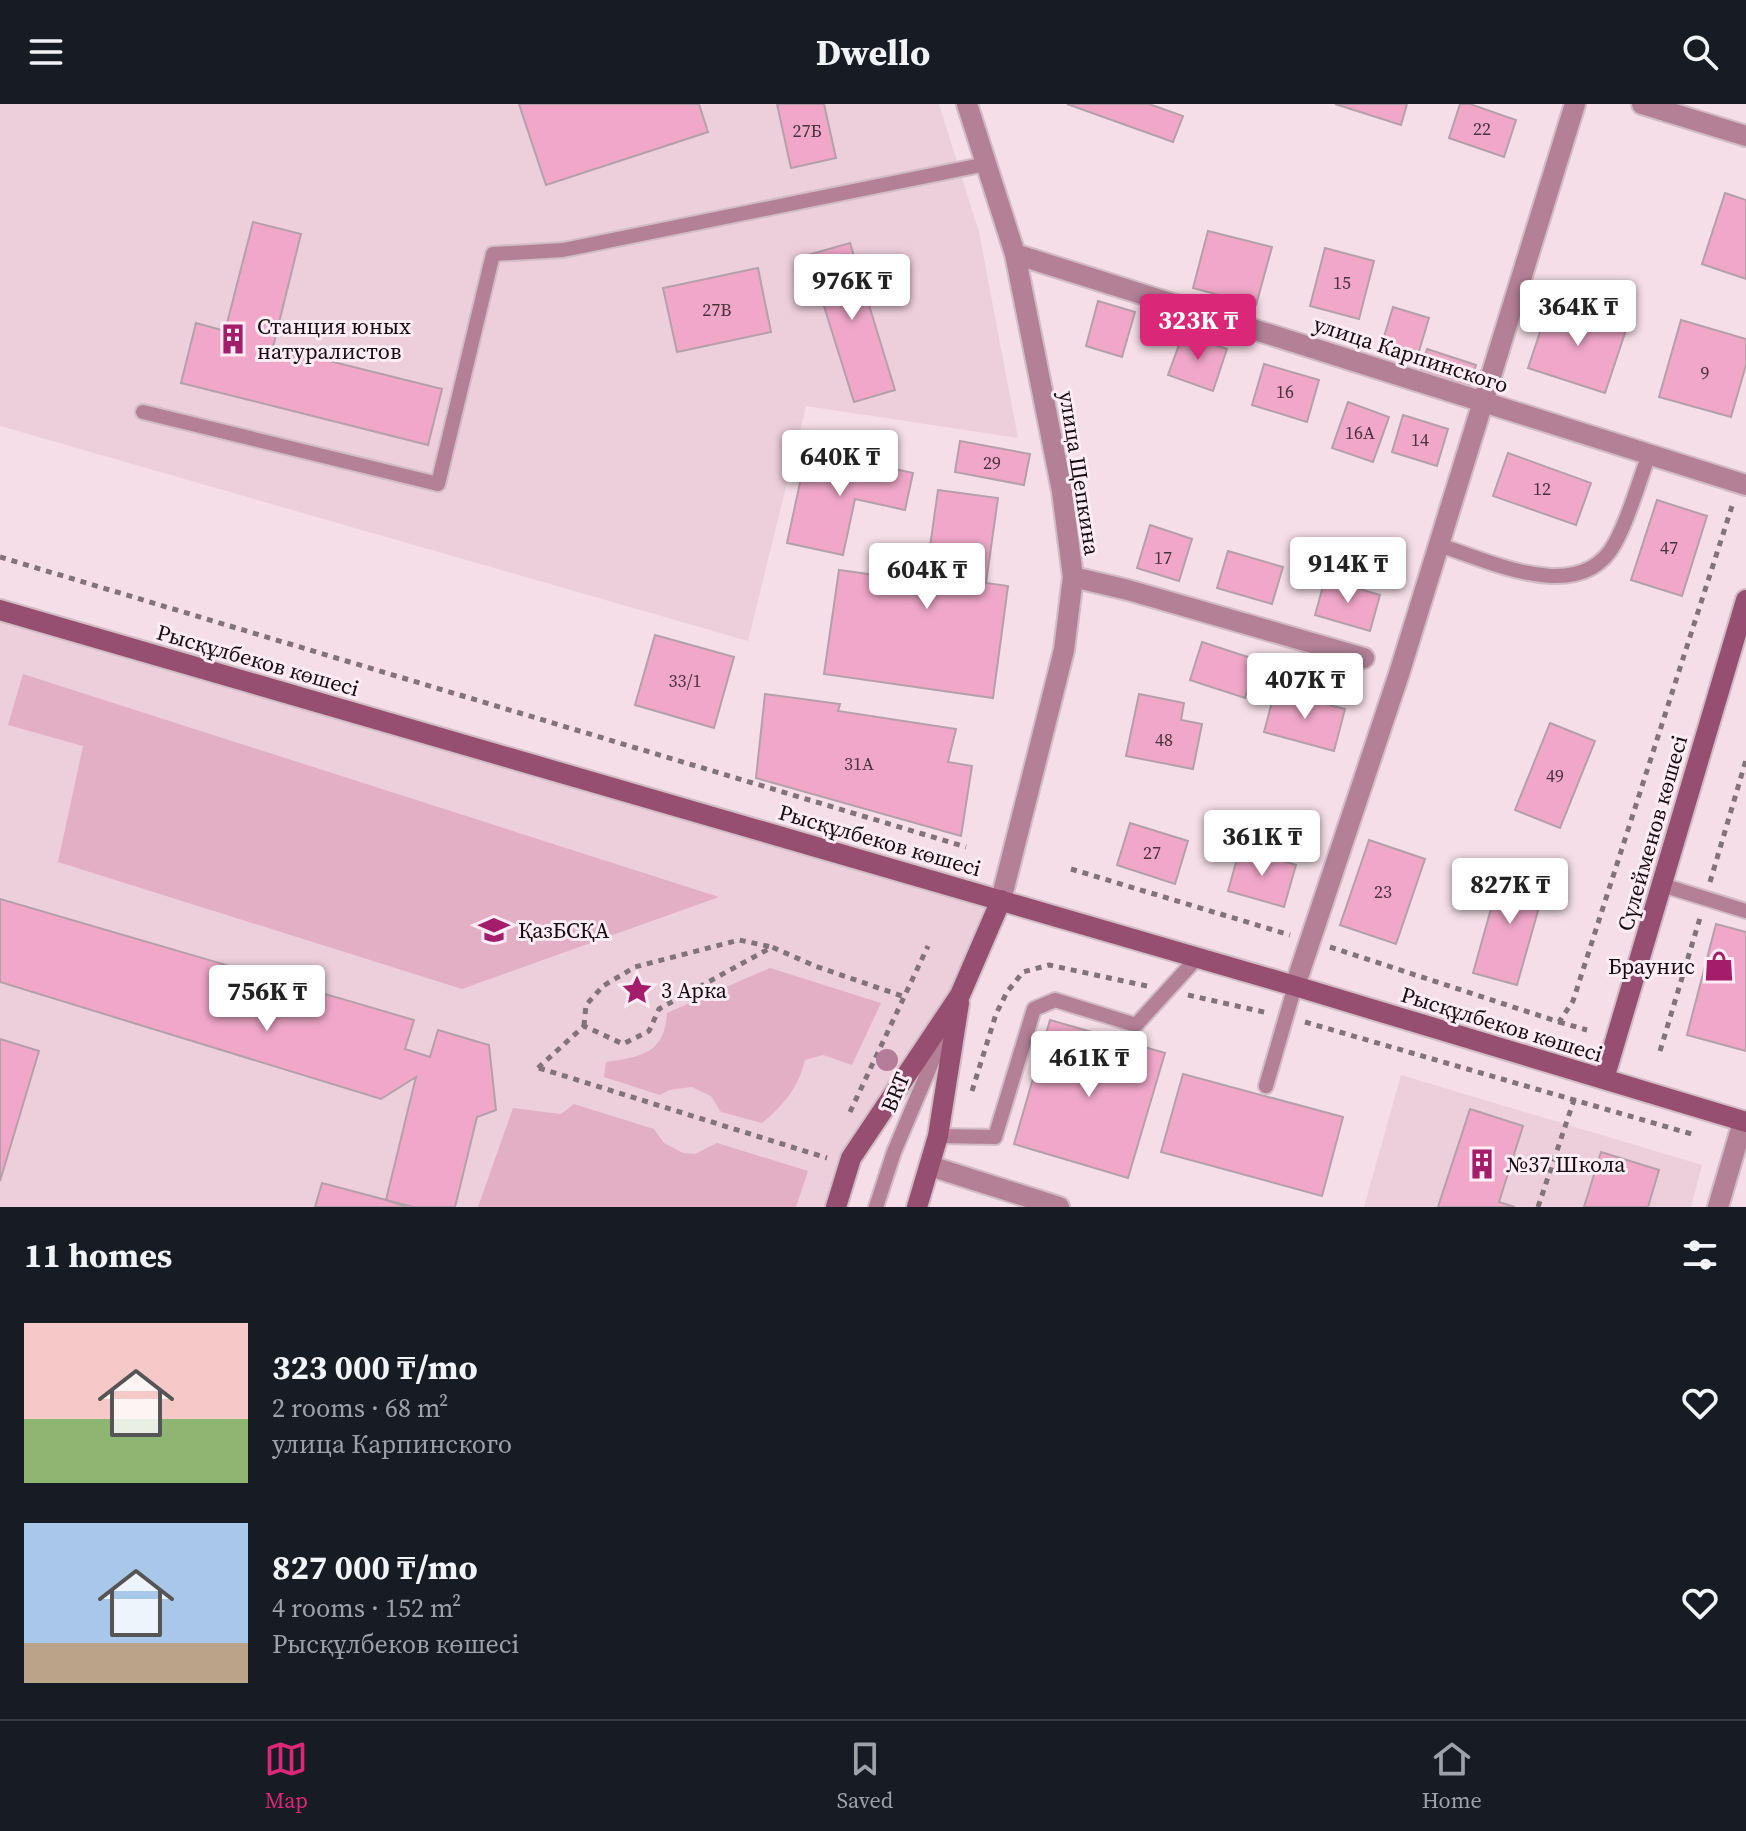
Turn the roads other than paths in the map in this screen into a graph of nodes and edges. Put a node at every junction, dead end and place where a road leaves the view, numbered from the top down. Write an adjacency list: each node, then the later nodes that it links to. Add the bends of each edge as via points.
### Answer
1 (967, 104): 5 (street, улица Щепкина)
2 (1575, 104): 7 (street)
3 (1642, 104): 4 (street)
4 (1746, 136)
5 (986, 164): 6 (street, улица Щепкина); 8 (lane, via 563,250 493,254 438,484)
6 (1015, 254): 7 (street, улица Карпинского); 12 (street, улица Щепкина, via 1062,491)
7 (1483, 403): 9 (street, улица Карпинского); 11 (street)
8 (143, 412)
9 (1649, 455): 10 (street, улица Карпинского); 11 (lane, via 1615,544 1597,565 1570,577 1544,577)
10 (1743, 484)
11 (1439, 545): 20 (street)
12 (1073, 577): 15 (street); 17 (street, улица Щепкина, via 1064,650)
13 (1746, 600): 16 (street, Сүлейменов көшесі)
14 (1, 614): 17 (street, Рысқұлбеков көшесі)
15 (1364, 658)
16 (1662, 885): 18 (lane); 22 (street, Сүлейменов көшесі)
17 (1001, 900): 19 (street, Рысқұлбеков көшесі); 21 (street)
18 (1746, 911)
19 (1197, 958): 20 (street, Рысқұлбеков көшесі); 25 (lane, via 1136,1025 1055,1000 1034,1009 995,1137)
20 (1295, 986): 22 (street, Рысқұлбеков көшесі); 23 (lane)
21 (960, 995): 25 (street); 27 (street, via 851,1158); 28 (lane, BRT)
22 (1604, 1079): 24 (street, Рысқұлбеков көшесі)
23 (1266, 1086)
24 (1745, 1122): 31 (street)
25 (938, 1136): 26 (street)
26 (930, 1166): 29 (street); 30 (street)
27 (836, 1207)
28 (876, 1207)
29 (917, 1207)
30 (1059, 1207)
31 (1718, 1207)

